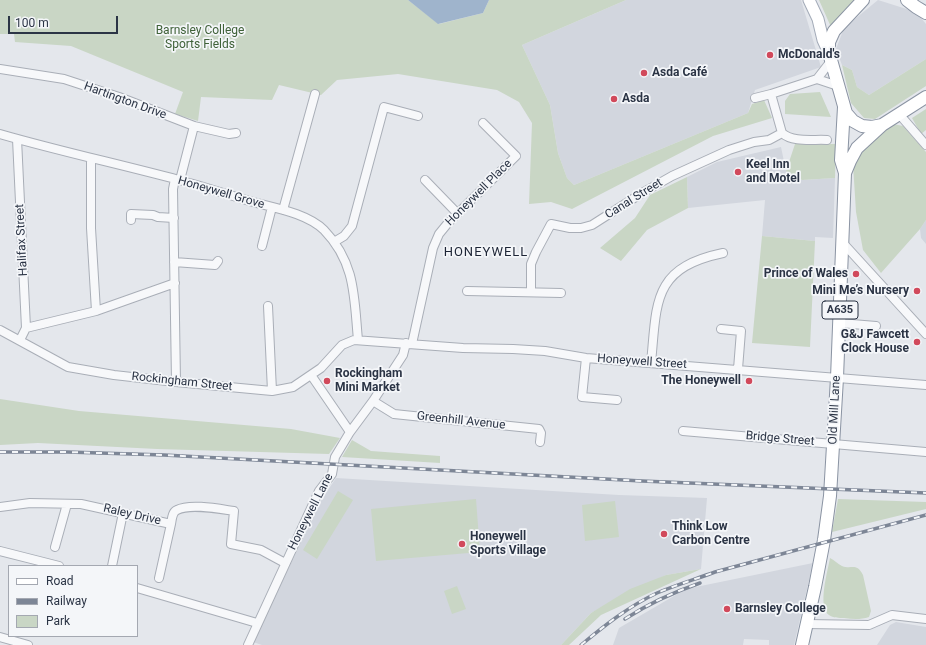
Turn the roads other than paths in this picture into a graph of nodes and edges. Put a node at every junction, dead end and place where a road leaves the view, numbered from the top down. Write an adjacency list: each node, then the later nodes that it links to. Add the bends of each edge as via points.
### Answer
1 (809, 0): 6 (main road)
2 (863, 0): 6 (highway, via 832,34 829,42)
3 (907, 0): 4 (highway, via 920,1); 5 (highway)
4 (926, 5)
5 (926, 13)
6 (830, 57): 8 (street); 9 (highway)
7 (0, 69): 19 (street, Hartington Drive, via 64,79)
8 (817, 79): 9 (street); 10 (street)
9 (838, 86): 14 (highway)
10 (771, 94): 13 (street); 20 (street)
11 (926, 97): 15 (highway, Old Mill Lane)
12 (311, 98): 31 (street)
13 (755, 98)
14 (844, 105): 18 (highway, via 849,118 857,124 867,127); 27 (highway, Old Mill Lane / A635, via 841,160)
15 (899, 114): 18 (highway, Old Mill Lane); 25 (street)
16 (418, 116): 35 (street, via 384,107 352,226 344,236)
17 (484, 123): 32 (street, Honeywell Place, via 516,156)
18 (882, 125): 27 (highway, Old Mill Lane / A635, via 857,148)
19 (194, 126): 22 (street, Hartington Drive); 28 (street)
20 (782, 133): 24 (street, via 791,139); 43 (street, Canal Street, via 769,140 729,150 672,176 592,225 570,228 551,224 532,264)
21 (0, 134): 23 (street, Honeywell Grove)
22 (236, 134)
23 (17, 139): 26 (street, Honeywell Grove); 49 (street, Halifax Street)
24 (827, 140)
25 (926, 145)
26 (91, 158): 28 (street, Honeywell Grove); 46 (street, via 91,228)
27 (845, 173): 36 (highway, Old Mill Lane / A635)
28 (178, 180): 30 (street, Honeywell Grove); 33 (street, via 173,189)
29 (425, 180): 32 (street)
30 (272, 207): 31 (street, Honeywell Grove); 37 (street)
31 (283, 210): 35 (street, Honeywell Grove, via 313,222)
32 (457, 213): 55 (street, Honeywell Place, via 439,234 433,248)
33 (174, 218): 34 (street, via 131,214); 40 (street)
34 (131, 220)
35 (334, 242): 54 (street, Honeywell Grove, via 349,268)
36 (843, 243): 47 (highway, Old Mill Lane / A635); 52 (street)
37 (262, 246)
38 (723, 253): 57 (street, via 705,257 678,271 664,286 655,317)
39 (218, 261): 40 (street, via 215,265)
40 (174, 262): 41 (street)
41 (175, 283): 46 (street); 61 (street)
42 (472, 288): 43 (street)
43 (530, 292): 44 (street)
44 (561, 293)
45 (268, 306): 63 (street)
46 (96, 311): 49 (street)
47 (840, 324): 48 (street); 60 (highway, Old Mill Lane / A635)
48 (876, 326)
49 (26, 328): 53 (street, Halifax Street)
50 (721, 329): 58 (street, via 741,330)
51 (0, 330): 53 (street, Rockingham Street)
52 (926, 334)
53 (20, 340): 61 (street, Rockingham Street, via 68,367)
54 (358, 340): 55 (street, Honeywell Street); 59 (street, Rockingham Street, via 351,340 342,345)
55 (409, 344): 56 (street, Honeywell Street, via 545,351); 65 (street, Honeywell Lane)
56 (586, 358): 57 (street, Honeywell Street); 64 (street, via 582,397)
57 (651, 363): 58 (street, Honeywell Street)
58 (738, 369): 60 (street, Honeywell Street)
59 (311, 375): 63 (street, Rockingham Street, via 293,387); 67 (street)
60 (837, 378): 62 (street, Honeywell Street); 69 (highway, Old Mill Lane / A635)
61 (176, 382): 63 (street, Rockingham Street)
62 (926, 385)
63 (272, 391)
64 (617, 400)
65 (373, 401): 67 (street, Honeywell Lane); 68 (street, Greenhill Avenue, via 394,414 539,429)
66 (683, 431): 69 (street, Bridge Street)
67 (350, 432): 79 (street, Honeywell Lane, via 334,457 332,474 319,491)
68 (540, 442)
69 (833, 444): 70 (street, Bridge Street); 86 (highway, Old Mill Lane / A635, via 824,540)
70 (926, 452)
71 (67, 504): 72 (street, Raley Drive, via 30,503); 73 (street, Raley Drive, via 81,504); 75 (street)
72 (0, 507)
73 (123, 513): 74 (street, Raley Drive); 81 (street)
74 (171, 524): 77 (street); 79 (street, Raley Drive, via 176,510 195,506 234,511 231,544 261,550)
75 (56, 548)
76 (0, 550): 80 (street)
77 (163, 558): 78 (street); 82 (street)
78 (172, 560)
79 (286, 563): 85 (street, Honeywell Lane)
80 (55, 565)
81 (112, 565)
82 (159, 578)
83 (138, 588): 85 (street)
84 (926, 619): 86 (street, via 892,615 869,625)
85 (258, 623): 89 (street, Honeywell Lane)
86 (807, 624): 90 (highway, Old Mill Lane / A635)
87 (0, 637): 88 (street)
88 (28, 645)
89 (248, 645)
90 (802, 645)

